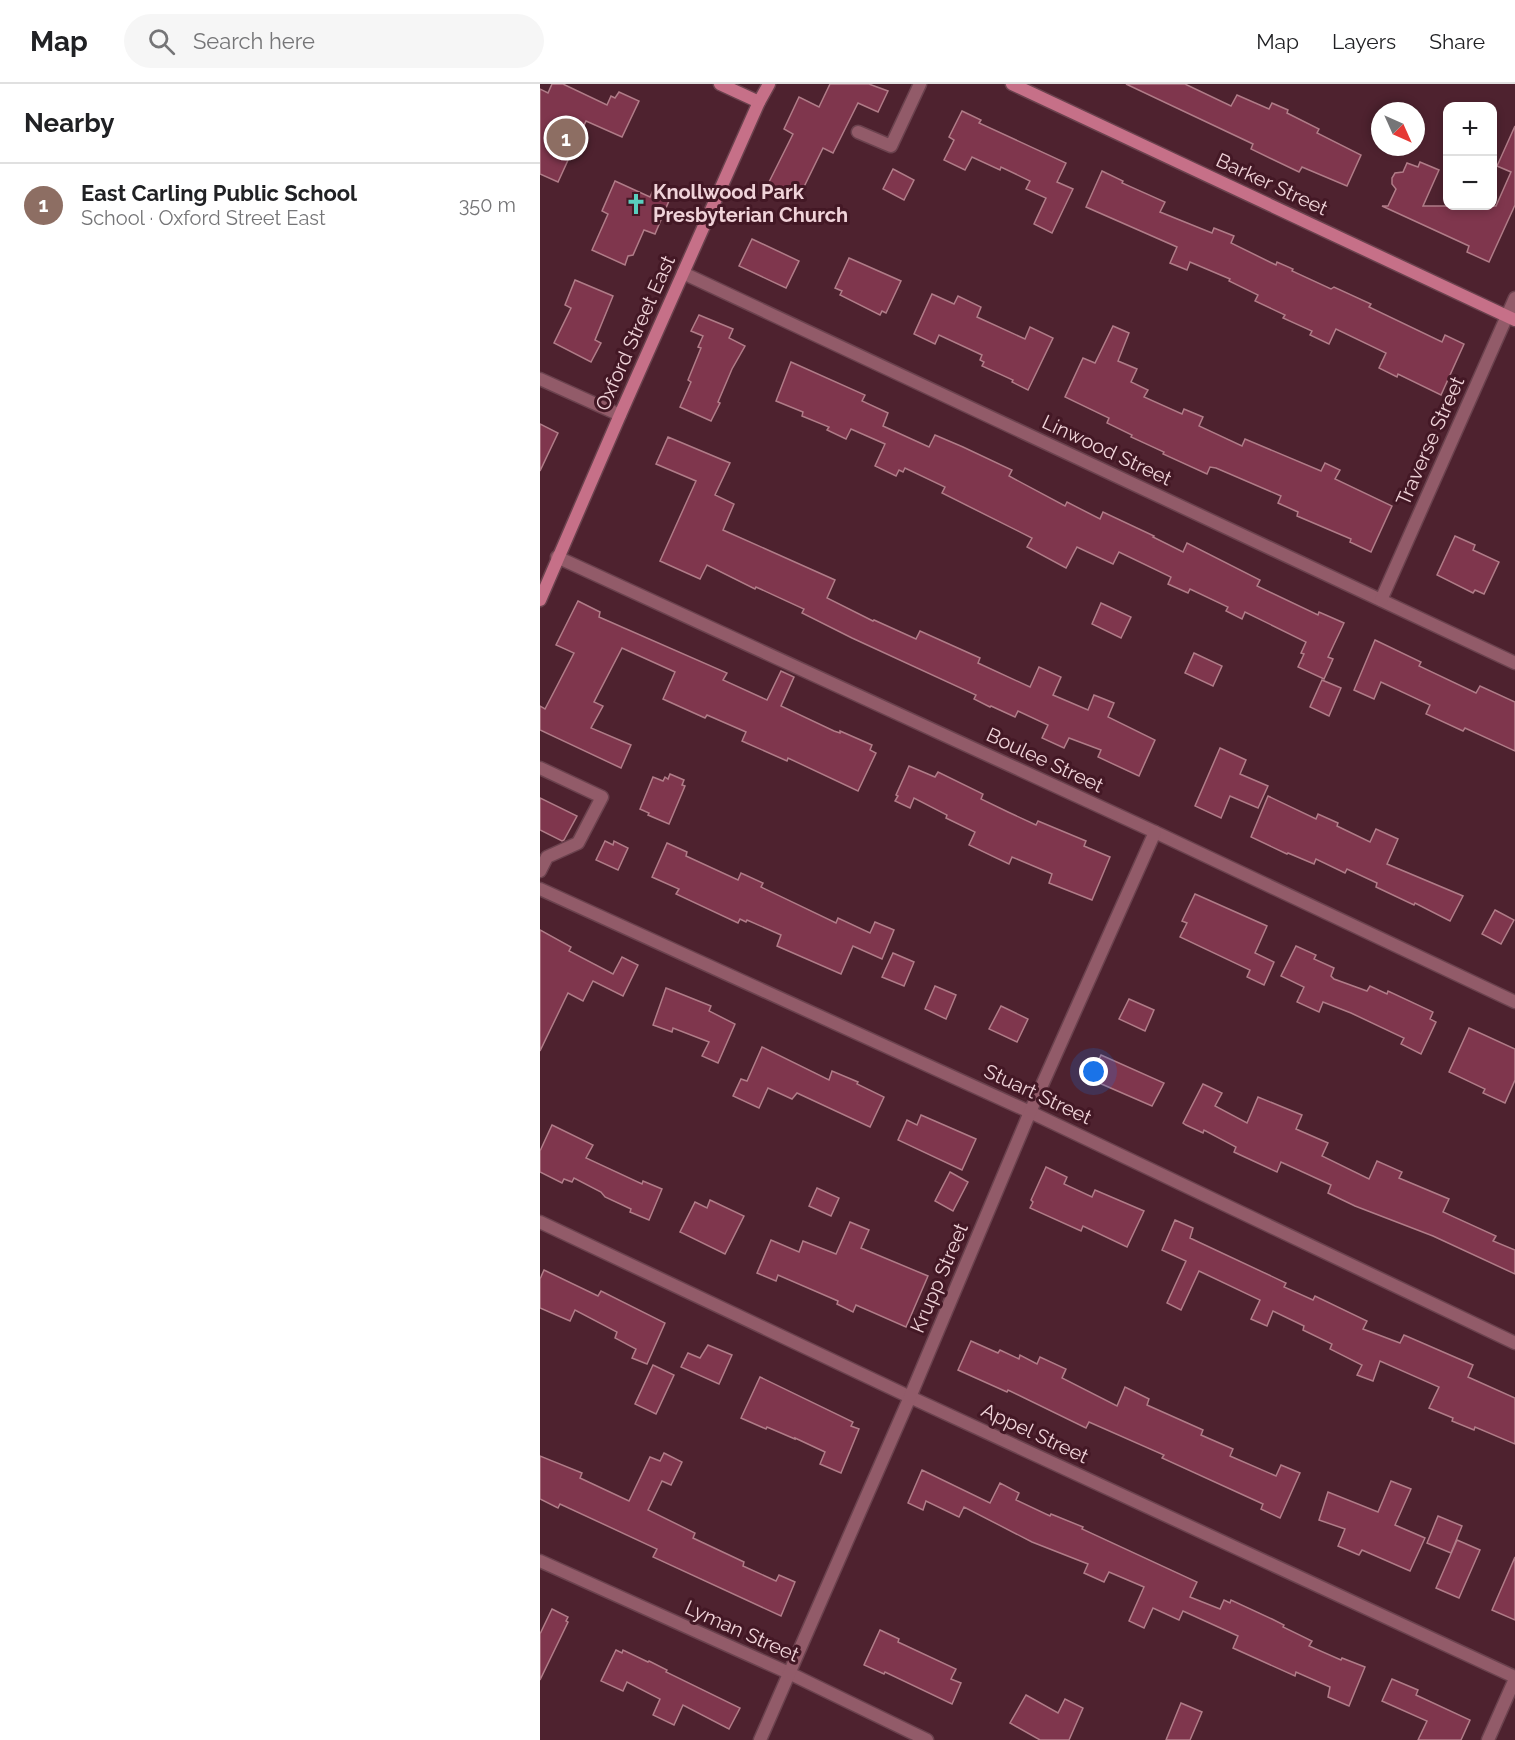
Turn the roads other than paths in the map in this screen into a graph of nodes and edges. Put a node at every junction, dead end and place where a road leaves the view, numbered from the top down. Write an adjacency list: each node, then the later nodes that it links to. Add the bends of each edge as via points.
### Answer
1 (720, 84): 5 (street)
2 (769, 84): 5 (street, Oxford Street East)
3 (920, 84): 6 (street, via 891,146)
4 (1012, 84): 9 (street, Barker Street)
5 (759, 102): 7 (street, Oxford Street East)
6 (858, 132)
7 (683, 273): 11 (street, Oxford Street East); 14 (street, Linwood Street)
8 (1515, 298): 9 (street, Traverse Street)
9 (1511, 318): 14 (street, Traverse Street)
10 (540, 379): 11 (street)
11 (620, 415): 12 (street, Oxford Street East)
12 (557, 557): 13 (street, Oxford Street East); 17 (street, Boulee Street)
13 (540, 600)
14 (1381, 600): 15 (street, Linwood Street)
15 (1515, 663)
16 (540, 768): 18 (street, via 602,797 578,843 547,857)
17 (1155, 832): 20 (street, Boulee Street); 21 (street, Krupp Street)
18 (540, 871)
19 (540, 889): 21 (street, Stuart Street)
20 (1515, 1002)
21 (1030, 1112): 23 (street, Stuart Street); 24 (street, Krupp Street)
22 (540, 1222): 24 (street, Appel Street)
23 (1515, 1343)
24 (910, 1397): 26 (street, Krupp Street); 27 (street, Appel Street)
25 (540, 1561): 26 (street, Lyman Street)
26 (789, 1673): 28 (street, Krupp Street); 29 (street, Lyman Street)
27 (1515, 1678): 30 (street)
28 (760, 1740)
29 (927, 1740)
30 (1488, 1740)

